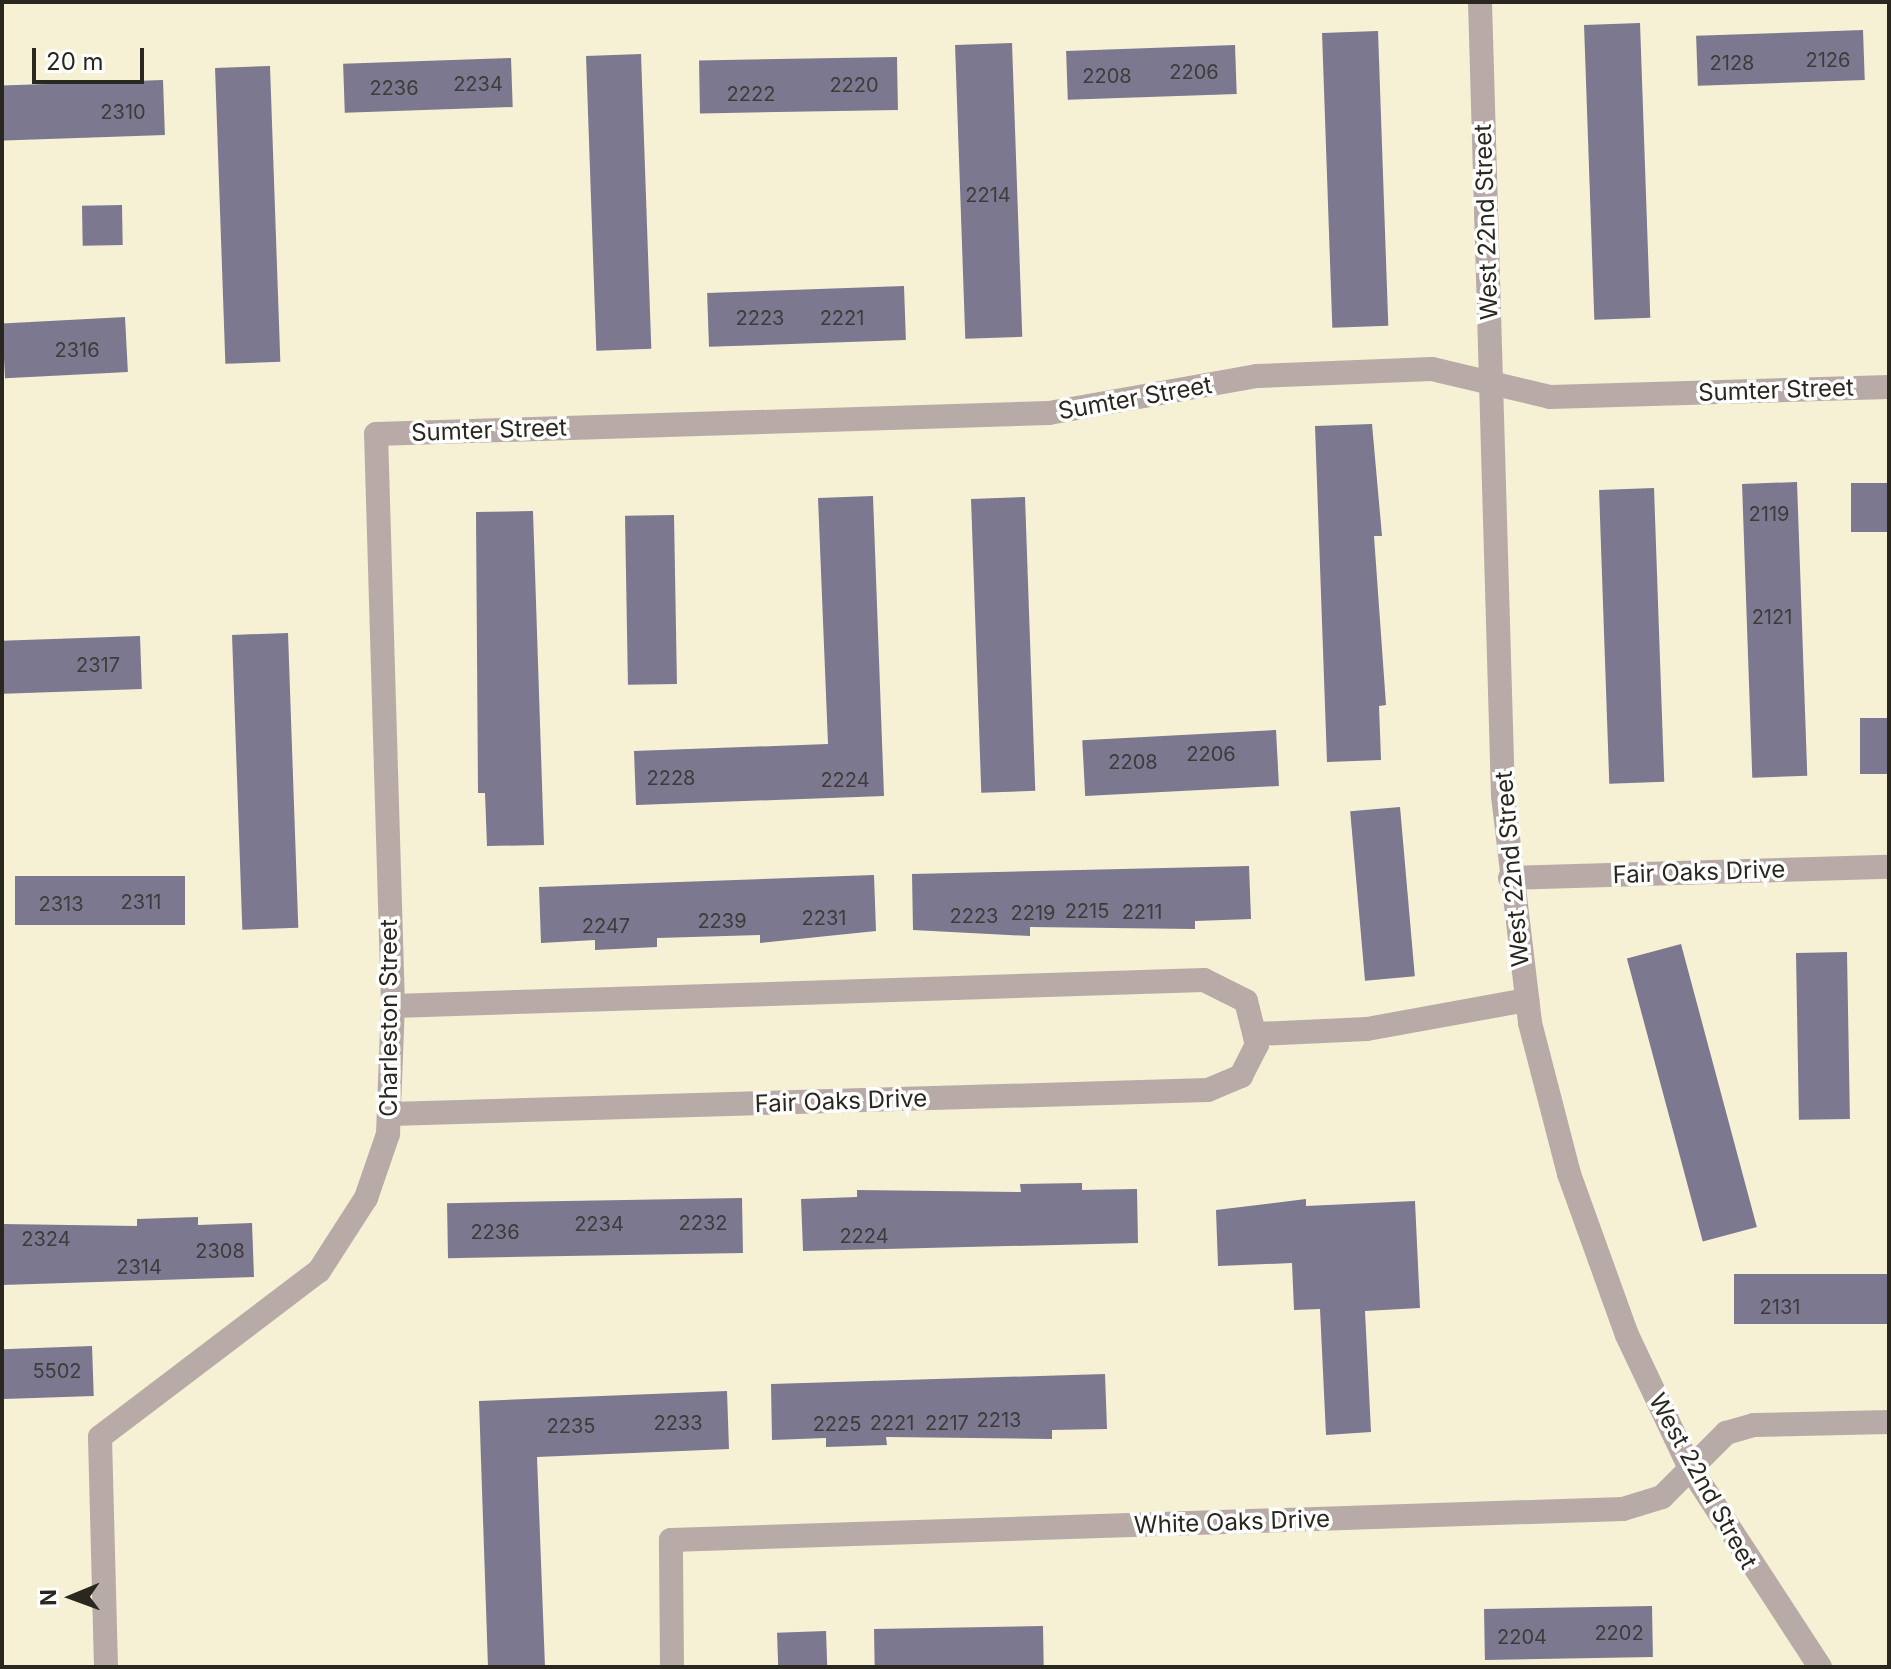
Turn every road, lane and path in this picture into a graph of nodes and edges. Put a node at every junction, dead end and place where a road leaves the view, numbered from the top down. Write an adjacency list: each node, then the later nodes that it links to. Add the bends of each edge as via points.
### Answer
1 (1480, 2): 2 (street, West 22nd Street)
2 (1491, 383): 3 (street, Sumter Street, via 1550,397); 4 (street, Sumter Street, via 1432,369 1268,375 1049,413); 6 (street, West 22nd Street)
3 (1889, 387)
4 (376, 434): 8 (street, Charleston Street)
5 (1889, 867): 6 (street, Fair Oaks Drive)
6 (1510, 878): 7 (street, West 22nd Street)
7 (1527, 1000): 9 (street, via 1367,1029); 12 (street, West 22nd Street, via 1597,1260)
8 (393, 1006): 9 (street, via 1204,980 1246,1001); 10 (street, Charleston Street)
9 (1257, 1034): 10 (street, Fair Oaks Drive, via 1241,1076 1208,1090)
10 (391, 1114): 13 (street, Charleston Street, via 366,1198 319,1271 100,1437)
11 (1889, 1422): 12 (street, White Oaks Drive, via 1746,1427 1718,1438)
12 (1689, 1466): 14 (street, White Oaks Drive, via 1662,1497 1623,1509 671,1540); 15 (street, West 22nd Street)
13 (106, 1667)
14 (672, 1667)
15 (1820, 1667)

